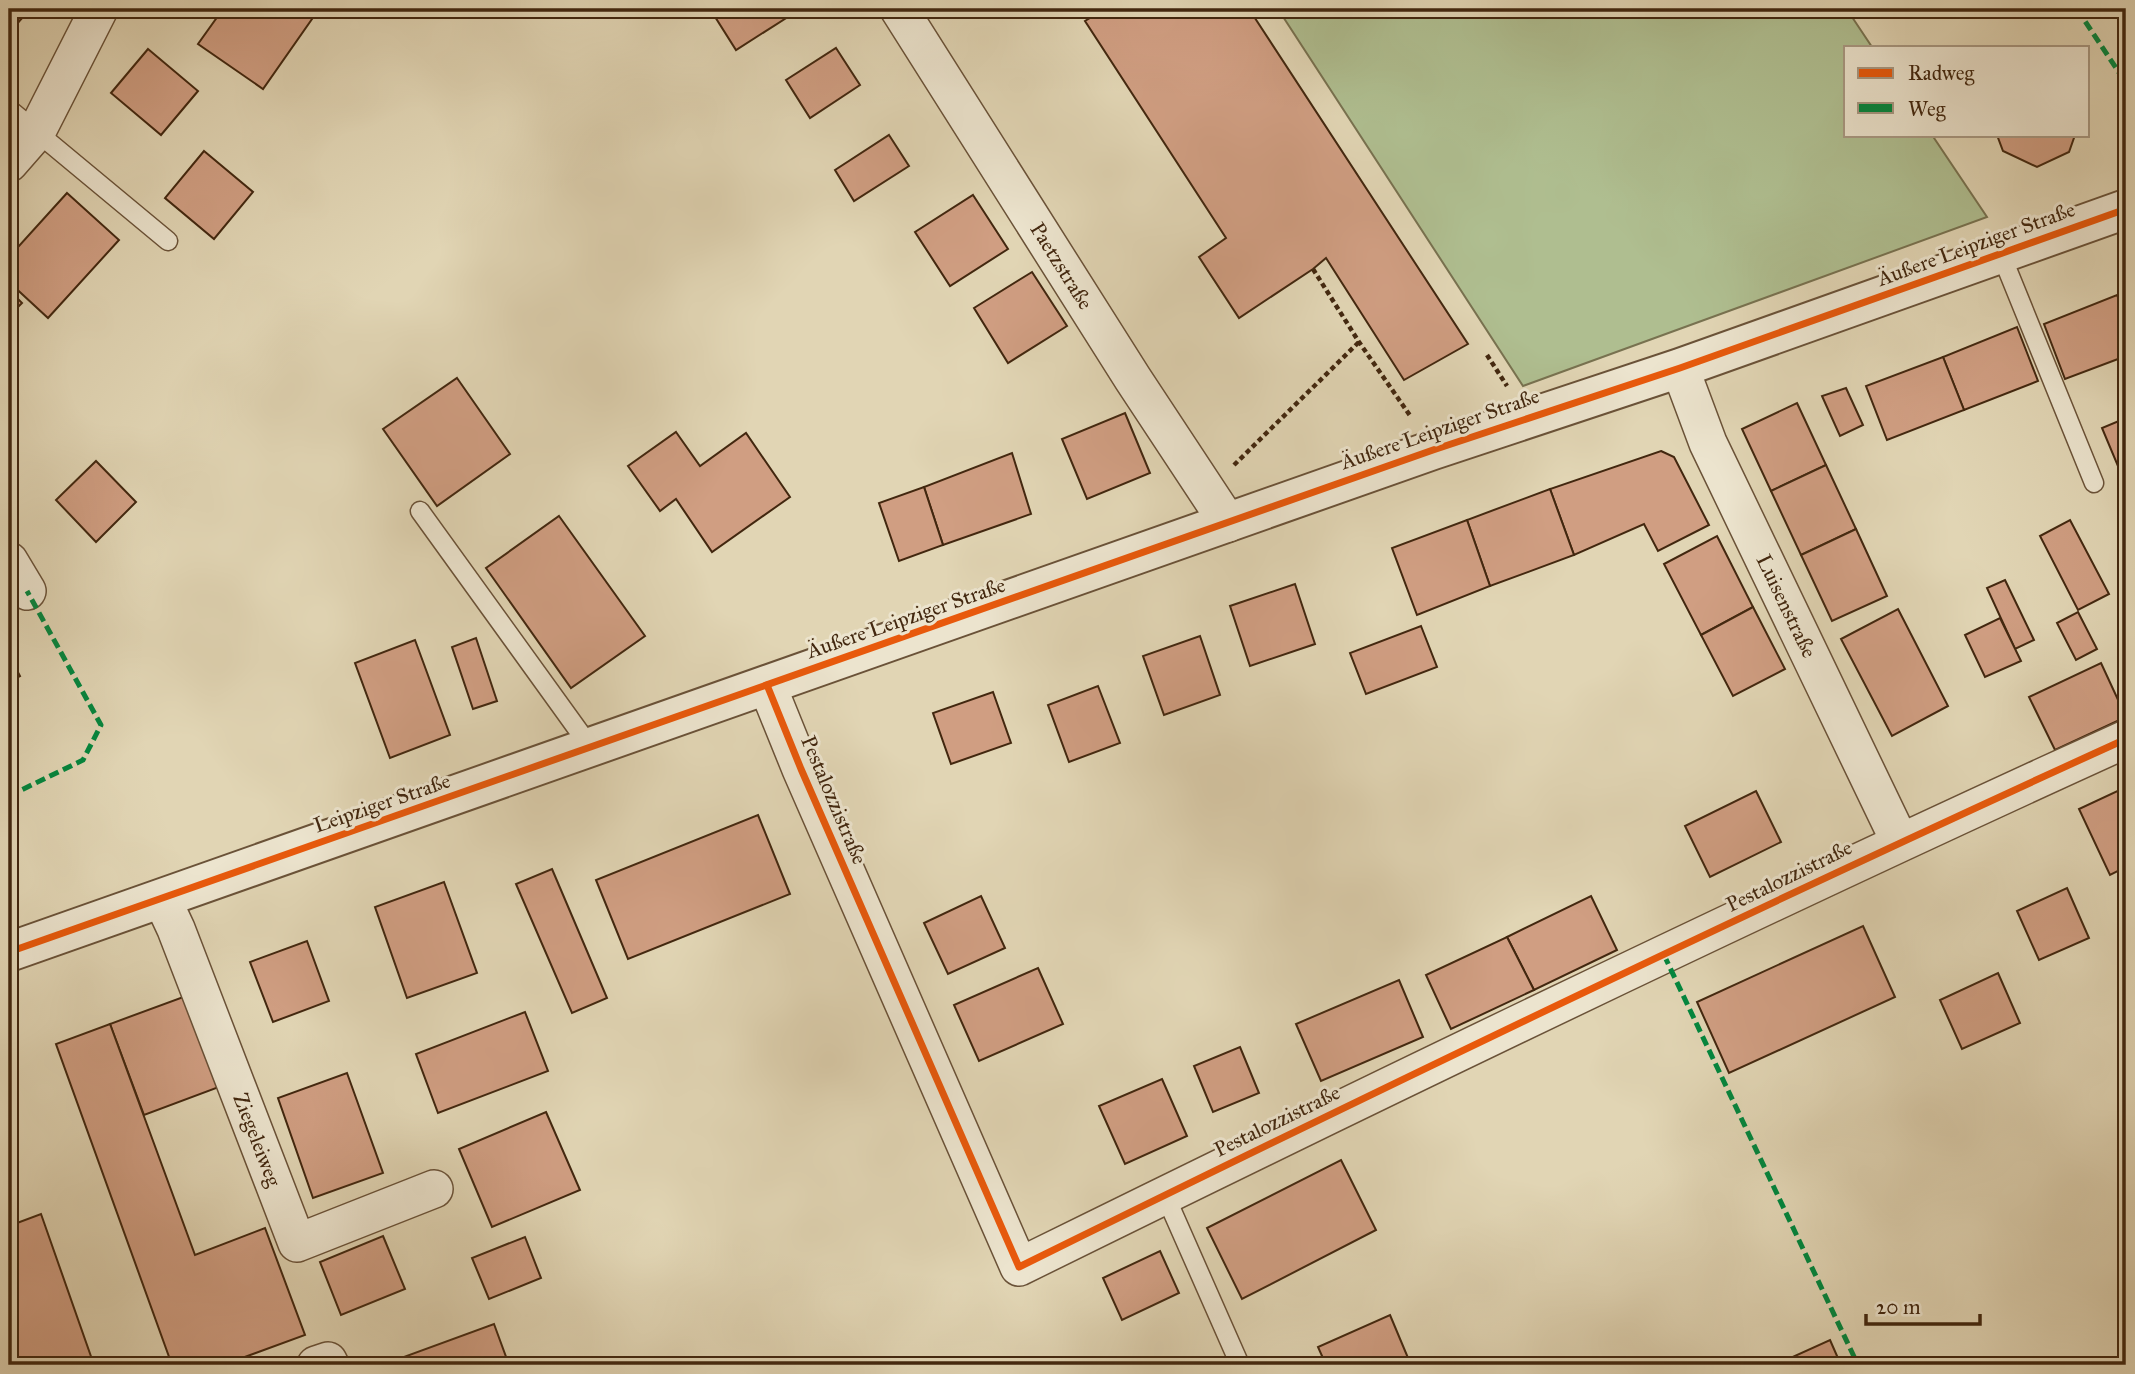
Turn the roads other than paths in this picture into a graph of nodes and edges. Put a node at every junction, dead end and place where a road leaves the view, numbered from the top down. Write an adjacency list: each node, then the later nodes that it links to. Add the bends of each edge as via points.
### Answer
1 (99, 9): 4 (street)
2 (899, 9): 12 (street, Paetzstraße)
3 (9, 109): 4 (lane)
4 (37, 131): 5 (street); 7 (lane)
5 (9, 163)
6 (2126, 209): 8 (street, Äußere Leipziger Straße)
7 (168, 241)
8 (2001, 254): 9 (street, Äußere Leipziger Straße); 10 (lane)
9 (1680, 368): 12 (street, Äußere Leipziger Straße); 16 (street, Luisenstraße, via 1708,443)
10 (2094, 483)
11 (420, 511): 15 (lane)
12 (1228, 523): 13 (street, Äußere Leipziger Straße)
13 (767, 685): 15 (street, Leipziger Straße); 20 (street, Pestalozzistraße, via 1019,1267)
14 (2126, 739): 16 (street, Pestalozzistraße)
15 (590, 748): 17 (street, Leipziger Straße)
16 (1900, 842): 20 (street, Pestalozzistraße)
17 (162, 899): 18 (street, Leipziger Straße); 19 (street, Ziegeleiweg, via 297,1243)
18 (9, 952)
19 (435, 1189)
20 (1165, 1195): 23 (lane)
21 (316, 1365): 22 (street, via 328,1361)
22 (330, 1365)
23 (1240, 1365)

